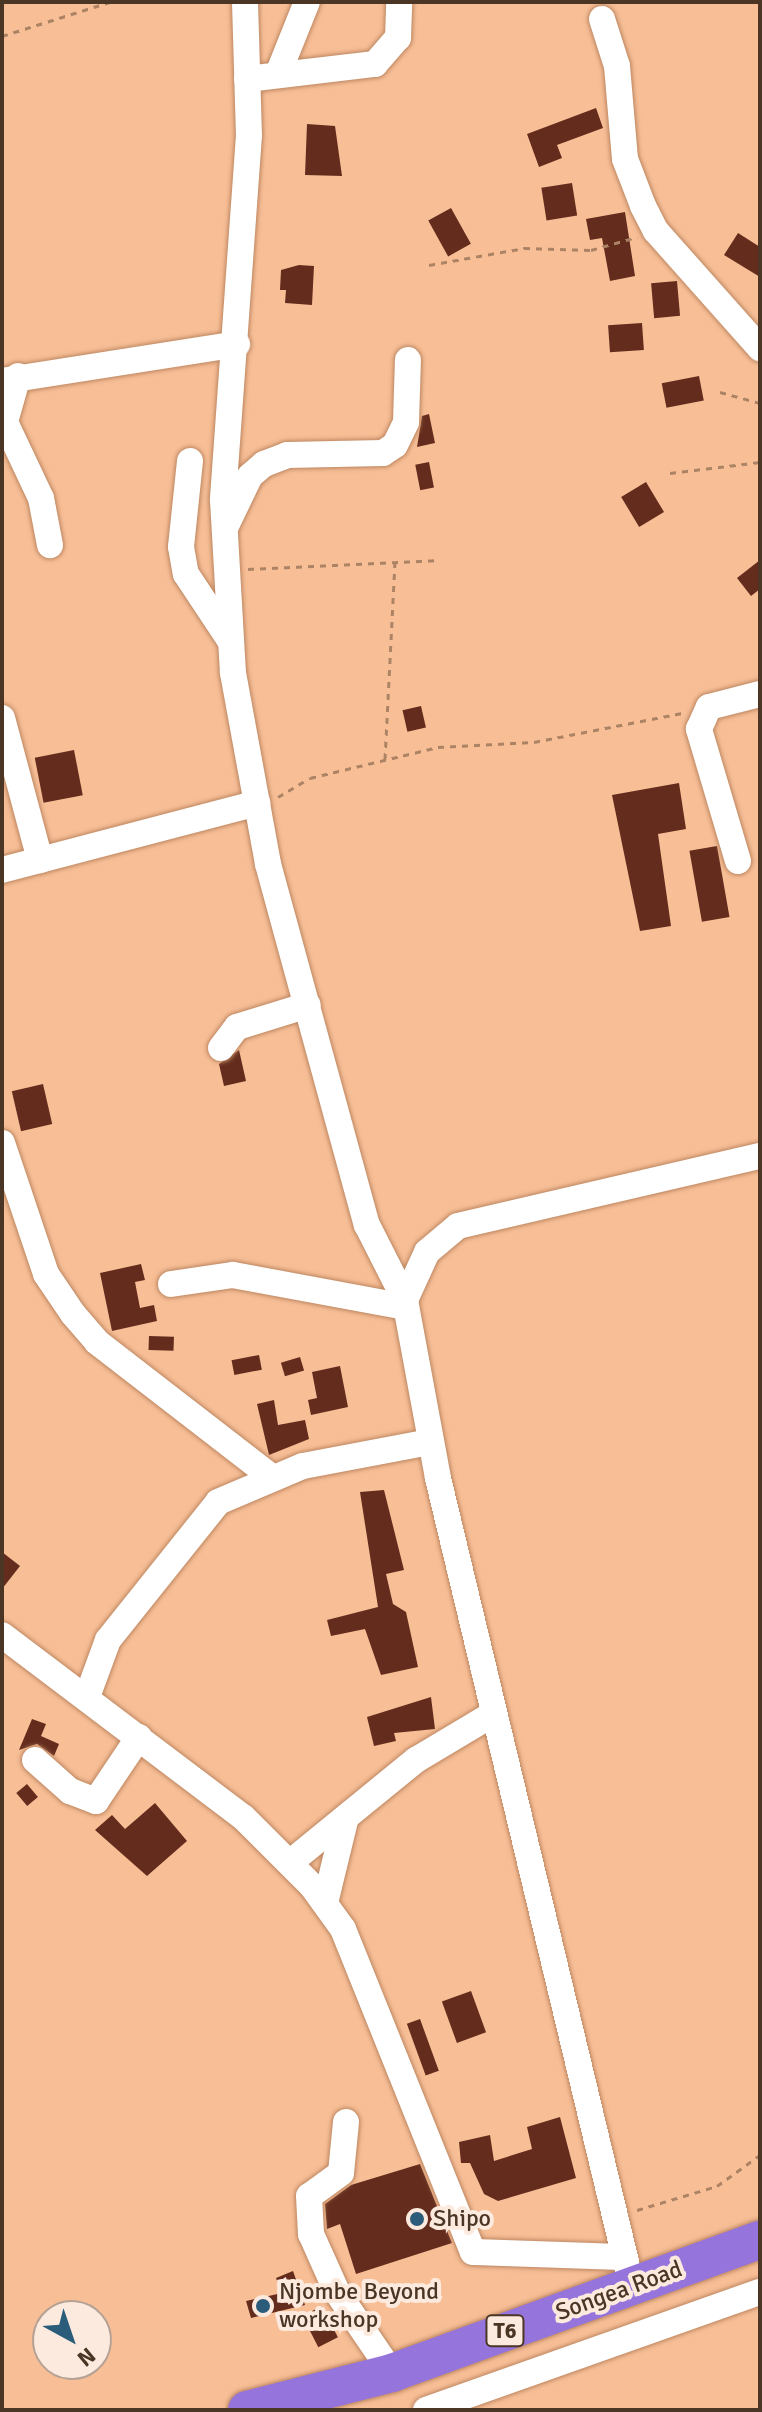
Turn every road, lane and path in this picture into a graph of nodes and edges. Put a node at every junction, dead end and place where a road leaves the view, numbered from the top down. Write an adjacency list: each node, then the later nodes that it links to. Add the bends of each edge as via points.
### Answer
1 (110, 2): 6 (path)
2 (245, 2): 8 (street)
3 (307, 2): 7 (street)
4 (399, 2): 7 (street, via 398,38 375,64)
5 (602, 19): 9 (street, via 617,66 625,159)
6 (2, 36)
7 (280, 69): 8 (street)
8 (247, 79): 11 (street)
9 (656, 231): 10 (path, via 591,250 524,248); 12 (street)
10 (429, 265)
11 (237, 344): 14 (street); 20 (street)
12 (760, 348)
13 (408, 360): 20 (street, via 406,422 395,445 383,453 287,455 264,464 250,476)
14 (10, 378): 21 (street, via 5,422 41,498)
15 (720, 392): 16 (path)
16 (760, 403)
17 (190, 461): 25 (street, via 186,574)
18 (760, 462): 19 (path)
19 (670, 473)
20 (225, 529): 24 (street)
21 (50, 545)
22 (436, 560): 23 (path)
23 (395, 561): 24 (path, via 255,566); 29 (path)
24 (227, 576): 25 (street)
25 (231, 642): 30 (street)
26 (760, 694): 27 (street)
27 (709, 707): 29 (path, via 534,742 451,745); 32 (street, via 699,729 702,748)
28 (2, 718): 31 (street)
29 (385, 759): 30 (path, via 310,778)
30 (258, 807): 31 (street); 34 (street)
31 (40, 860): 33 (street)
32 (738, 861)
33 (2, 870)
34 (308, 1005): 35 (street, via 237,1027); 39 (street, via 367,1225)
35 (221, 1048)
36 (2, 1143): 41 (street, via 46,1274 73,1314 97,1342)
37 (760, 1156): 39 (street, via 458,1226 427,1252)
38 (171, 1284): 39 (street, via 233,1275)
39 (405, 1303): 40 (street)
40 (430, 1442): 41 (street); 44 (street)
41 (269, 1475): 43 (street, via 218,1502 184,1535 108,1640)
42 (2, 1635): 43 (street)
43 (87, 1697): 45 (street)
44 (493, 1714): 47 (street, via 416,1760); 52 (street)
45 (139, 1737): 46 (street, via 96,1801 70,1791); 48 (street)
46 (35, 1760)
47 (346, 1818): 48 (street); 49 (street)
48 (292, 1861): 49 (street)
49 (325, 1903): 54 (street, via 343,1929 473,2252)
50 (346, 2122): 56 (street, via 341,2173 309,2196 311,2234 337,2292)
51 (760, 2155): 52 (path, via 717,2186)
52 (614, 2215): 54 (street)
53 (760, 2240): 54 (highway, Songea Road / T6)
54 (627, 2272): 56 (highway, Songea Road / T6)
55 (760, 2292): 59 (street)
56 (392, 2373): 57 (highway, Songea Road / T6)
57 (345, 2399): 58 (highway, Songea Road / T6)
58 (247, 2410)
59 (426, 2410)

